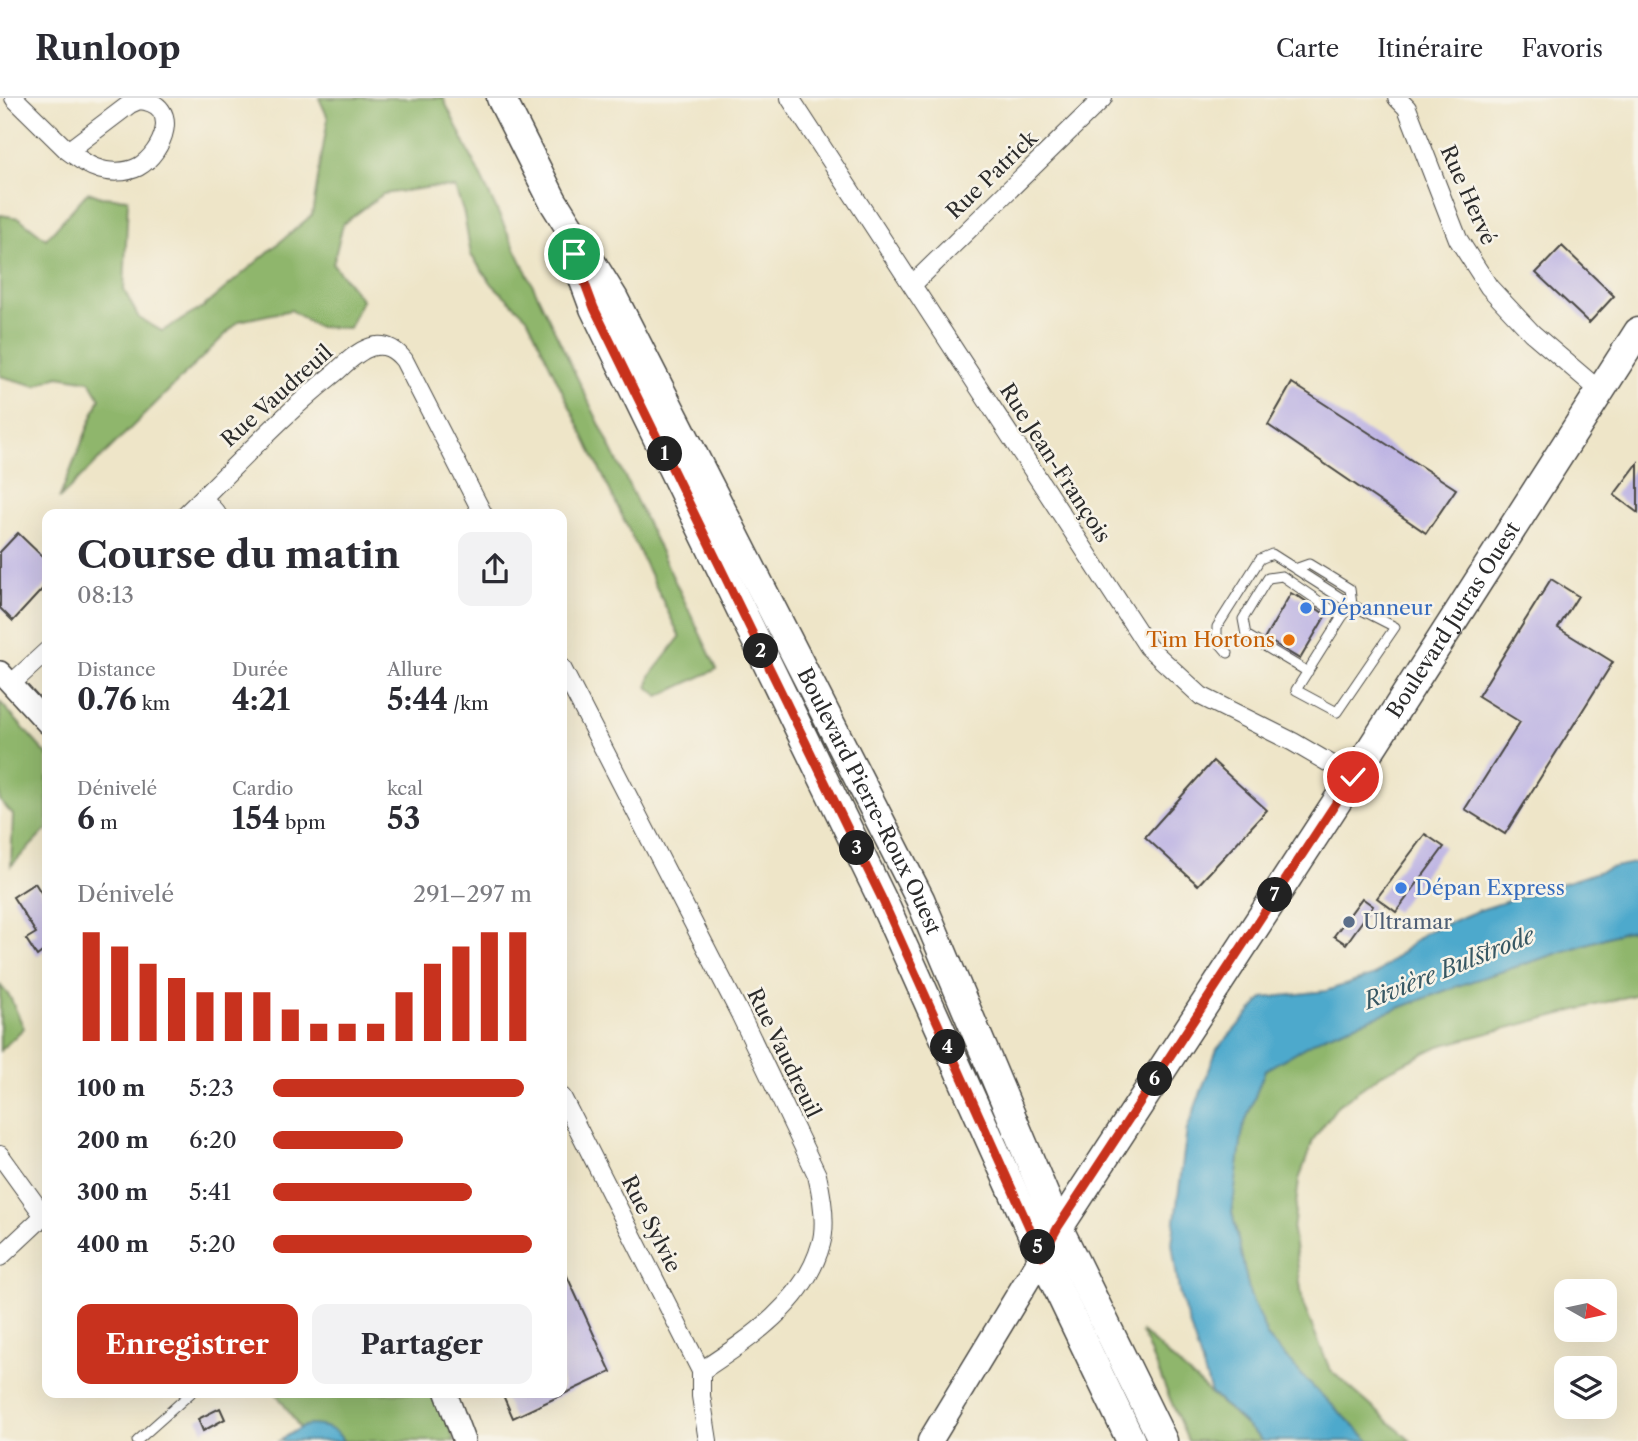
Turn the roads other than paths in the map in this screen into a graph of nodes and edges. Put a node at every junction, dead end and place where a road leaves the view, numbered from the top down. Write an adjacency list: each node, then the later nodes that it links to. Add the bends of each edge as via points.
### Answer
1 (13, 98): 6 (street)
2 (501, 98): 7 (main road)
3 (790, 98): 8 (street, Rue Jean-François)
4 (1103, 98): 8 (street, Rue Patrick)
5 (1407, 101): 10 (street, Rue Hervé, via 1458,239 1489,287)
6 (68, 151): 6 (street, via 111,172 138,167 162,138 164,115 159,105 139,100)
7 (553, 201): 28 (main road, Boulevard Pierre-Roux Ouest, via 614,299 920,899); 29 (main road, Boulevard Pierre-Roux Ouest, via 594,308 883,901)
8 (913, 284): 23 (street, Rue Jean-François, via 1148,647 1201,696)
9 (1638, 332): 10 (main road, Boulevard Jutras Ouest)
10 (1600, 391): 23 (main road, Boulevard Jutras Ouest)
11 (203, 498): 12 (street, Rue Vaudreuil); 13 (street); 14 (street, Rue Vaudreuil, via 324,381 362,351 385,346 404,360)
12 (191, 509)
13 (213, 509)
14 (480, 509)
15 (1352, 605): 16 (lane); 17 (lane, via 1272,554 1260,559 1217,627 1217,640); 19 (lane, via 1395,627 1337,712 1296,690)
16 (1342, 617): 19 (lane); 19 (lane, via 1282,576 1268,578 1243,619 1246,635)
17 (1228, 653)
18 (42, 654): 20 (street)
19 (1307, 672)
20 (6, 678): 22 (street)
21 (567, 678): 31 (street, Rue Vaudreuil, via 740,1014 817,1175 824,1203 822,1243 809,1274 787,1305)
22 (42, 718)
23 (1353, 777): 28 (main road, Boulevard Jutras Ouest)
24 (567, 1107): 31 (street, Rue Sylvie)
25 (0, 1155): 26 (street)
26 (42, 1210)
27 (42, 1219): 30 (street)
28 (1058, 1227): 29 (main road, Boulevard Jutras Ouest); 39 (main road, Boulevard Pierre-Roux Ouest)
29 (1042, 1256): 37 (main road, Boulevard Jutras Ouest); 38 (main road, Boulevard Pierre-Roux Ouest)
30 (0, 1257)
31 (701, 1371): 36 (street)
32 (185, 1398): 34 (lane)
33 (448, 1398): 35 (street)
34 (137, 1441)
35 (464, 1441)
36 (708, 1441)
37 (930, 1441)
38 (1131, 1441)
39 (1163, 1441)

